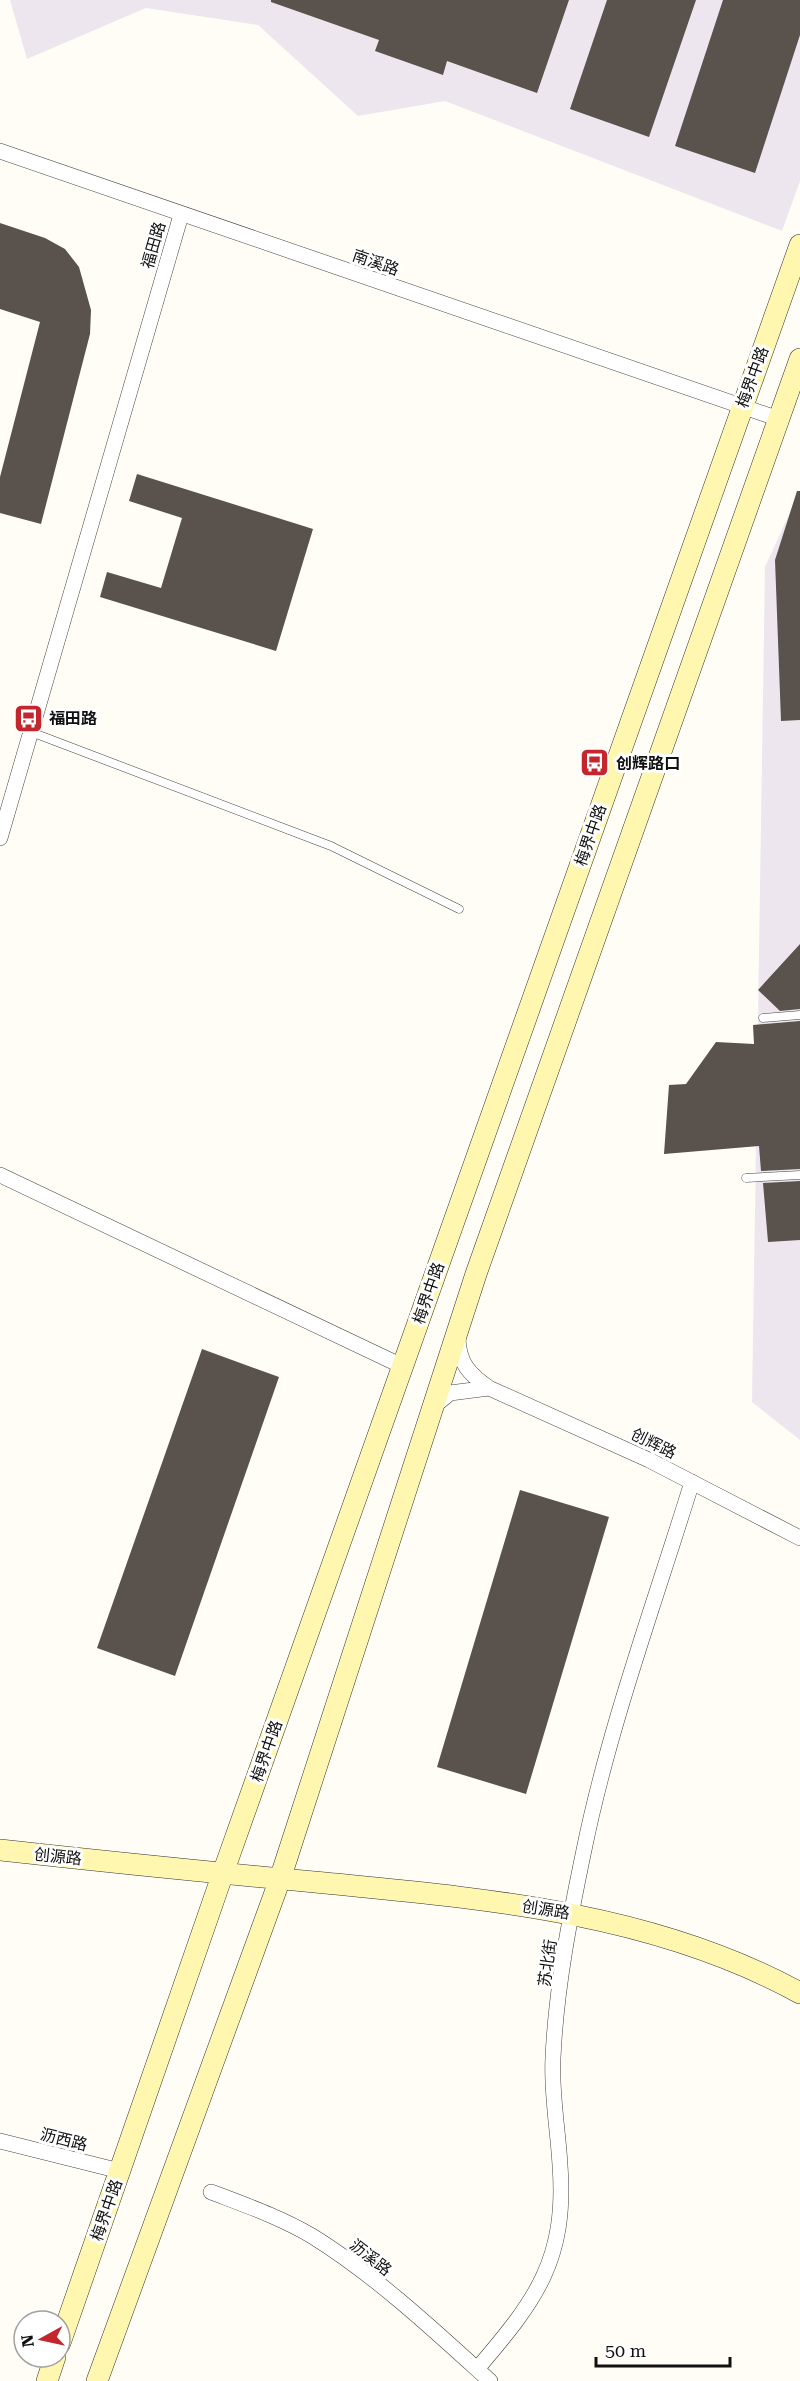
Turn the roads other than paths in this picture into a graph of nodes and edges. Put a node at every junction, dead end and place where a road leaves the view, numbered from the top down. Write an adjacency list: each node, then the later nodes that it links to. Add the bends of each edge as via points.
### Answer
1 (0, 151): 2 (street, 南溪路)
2 (180, 215): 5 (street, 南溪路); 7 (street, 福田路)
3 (800, 245): 5 (main road, 梅界中路)
4 (800, 359): 6 (main road)
5 (741, 405): 6 (street, 南溪路); 16 (main road, 梅界中路)
6 (779, 419): 15 (main road)
7 (31, 732): 8 (street, 福田路); 9 (lane, via 331,846)
8 (0, 838)
9 (459, 909)
10 (800, 1015): 11 (lane)
11 (763, 1018)
12 (0, 1175): 16 (street)
13 (800, 1175): 14 (lane)
14 (746, 1178)
15 (458, 1330): 17 (street, via 458,1352 464,1366); 18 (main road)
16 (402, 1366): 22 (main road, 梅界中路)
17 (489, 1388): 18 (street, via 450,1393); 19 (street, 创辉路)
18 (433, 1407): 23 (main road)
19 (692, 1482): 20 (street, 创辉路); 24 (street, 苏北街, via 603,1770)
20 (800, 1538)
21 (0, 1850): 22 (main road, 创源路)
22 (223, 1873): 23 (main road, 创源路); 27 (main road, 梅界中路)
23 (280, 1879): 24 (main road, 创源路, via 482,1899); 31 (main road)
24 (572, 1913): 25 (main road, 创源路, via 632,1927 727,1960); 30 (street, 苏北街, via 553,2058 561,2212 537,2294)
25 (800, 1993)
26 (0, 2141): 27 (street, 沥西路)
27 (120, 2171): 29 (main road, 梅界中路)
28 (211, 2192): 30 (street, 沥溪路, via 275,2217 350,2262)
29 (72, 2309)
30 (477, 2369): 32 (street, 沥溪路)
31 (97, 2381)
32 (490, 2381)

